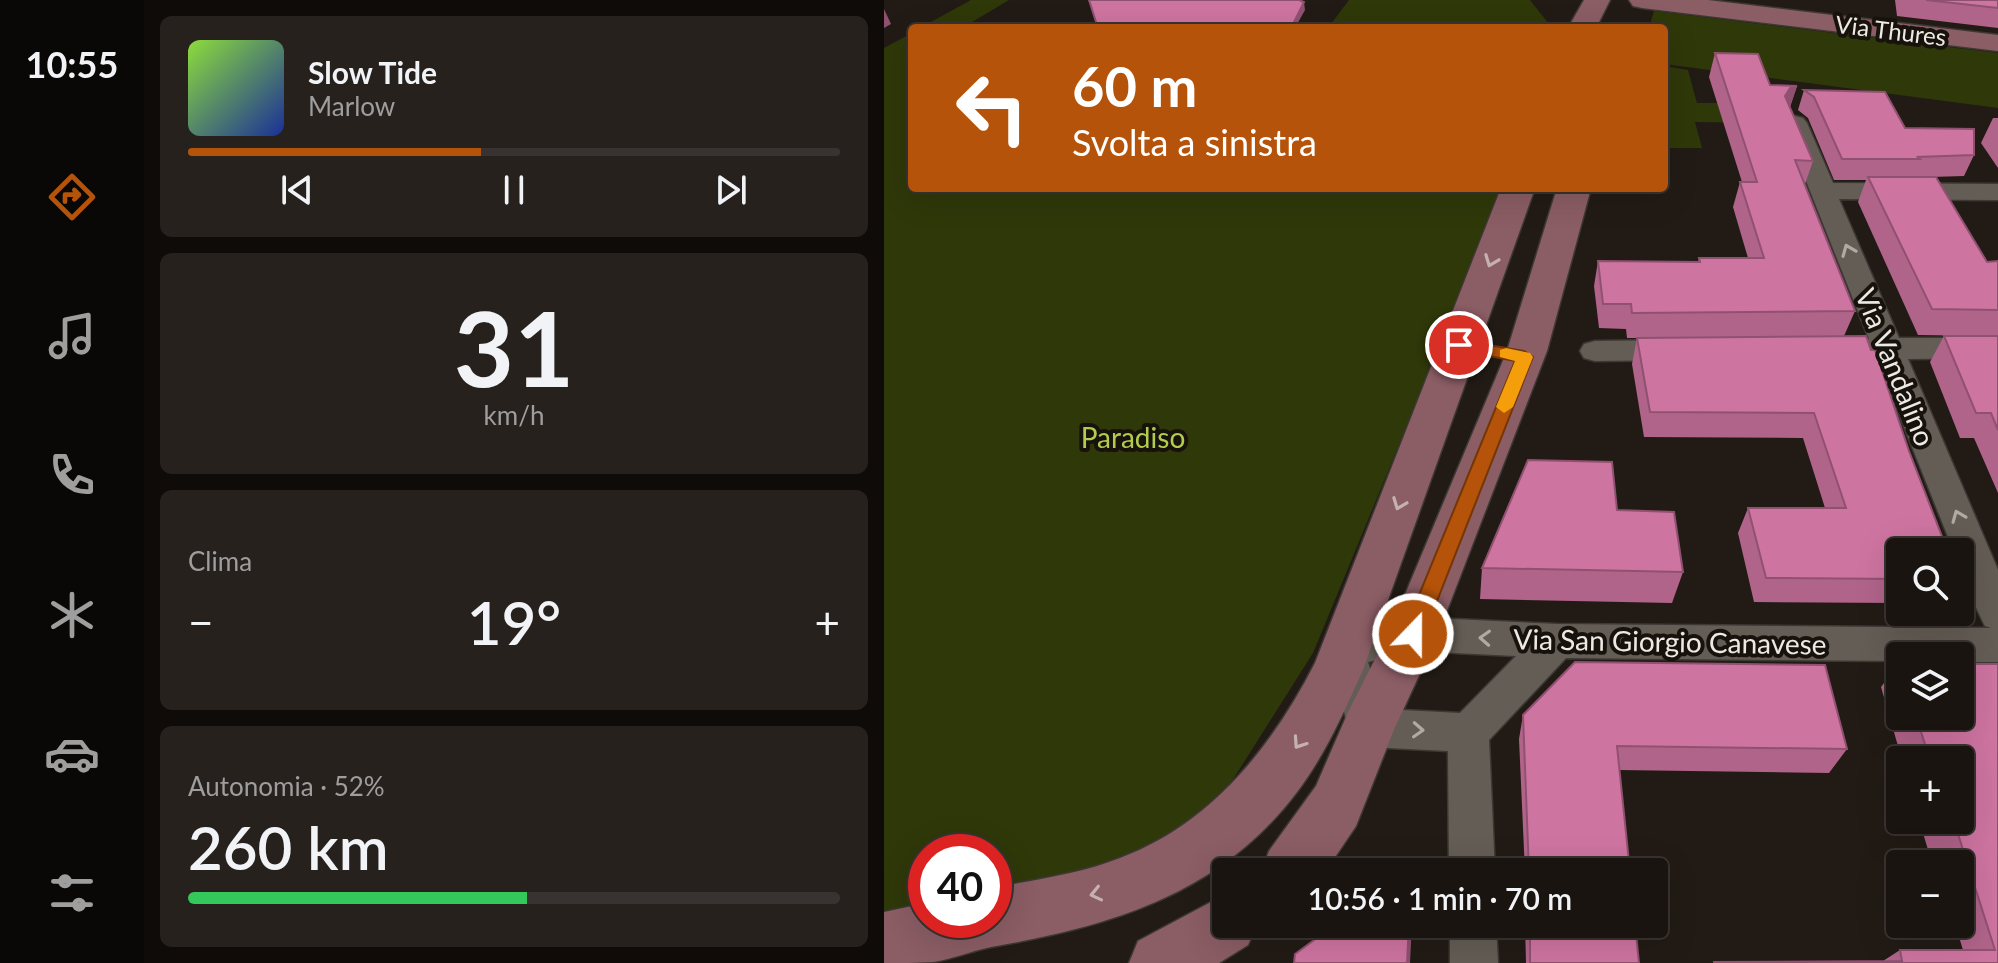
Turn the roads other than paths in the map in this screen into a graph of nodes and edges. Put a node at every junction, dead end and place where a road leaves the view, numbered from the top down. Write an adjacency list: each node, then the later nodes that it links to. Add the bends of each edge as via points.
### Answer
1 (1597, 0): 3 (street)
2 (1637, 7): 4 (street, Via Thures)
3 (1584, 24)
4 (1998, 43)
5 (1793, 119): 6 (street, Via Vandalino)
6 (1823, 191): 9 (street); 13 (street, Via Vandalino, one-way to 6)
7 (1516, 192): 10 (street, one-way to 10)
8 (1573, 192): 16 (street)
9 (1998, 192)
10 (1459, 345): 16 (street); 21 (street, one-way to 21)
11 (1998, 348): 13 (street)
12 (1836, 349): 13 (street)
13 (1889, 349): 17 (street, Via Vandalino, one-way to 13)
14 (1701, 350): 15 (street)
15 (1595, 351)
16 (1524, 357): 18 (street)
17 (1998, 614)
18 (1413, 634): 19 (street, Via San Giorgio Canavese, one-way to 18); 21 (street, Via San Giorgio Canavese); 22 (street)
19 (1557, 641): 20 (street, Via San Giorgio Canavese); 23 (street)
20 (1998, 645)
21 (1345, 651): 22 (street); 26 (street, one-way to 26, via 1316,718 1282,769 1231,826 1180,863 1123,888)
22 (1368, 728): 23 (street, one-way to 23); 24 (street, via 1336,806)
23 (1468, 733): 25 (street)
24 (1300, 858)
25 (1472, 858)
26 (1012, 914)
27 (1212, 933): 31 (street)
28 (908, 937): 30 (street)
29 (1473, 938): 32 (street)
30 (884, 943)
31 (1160, 963)
32 (1474, 963)

